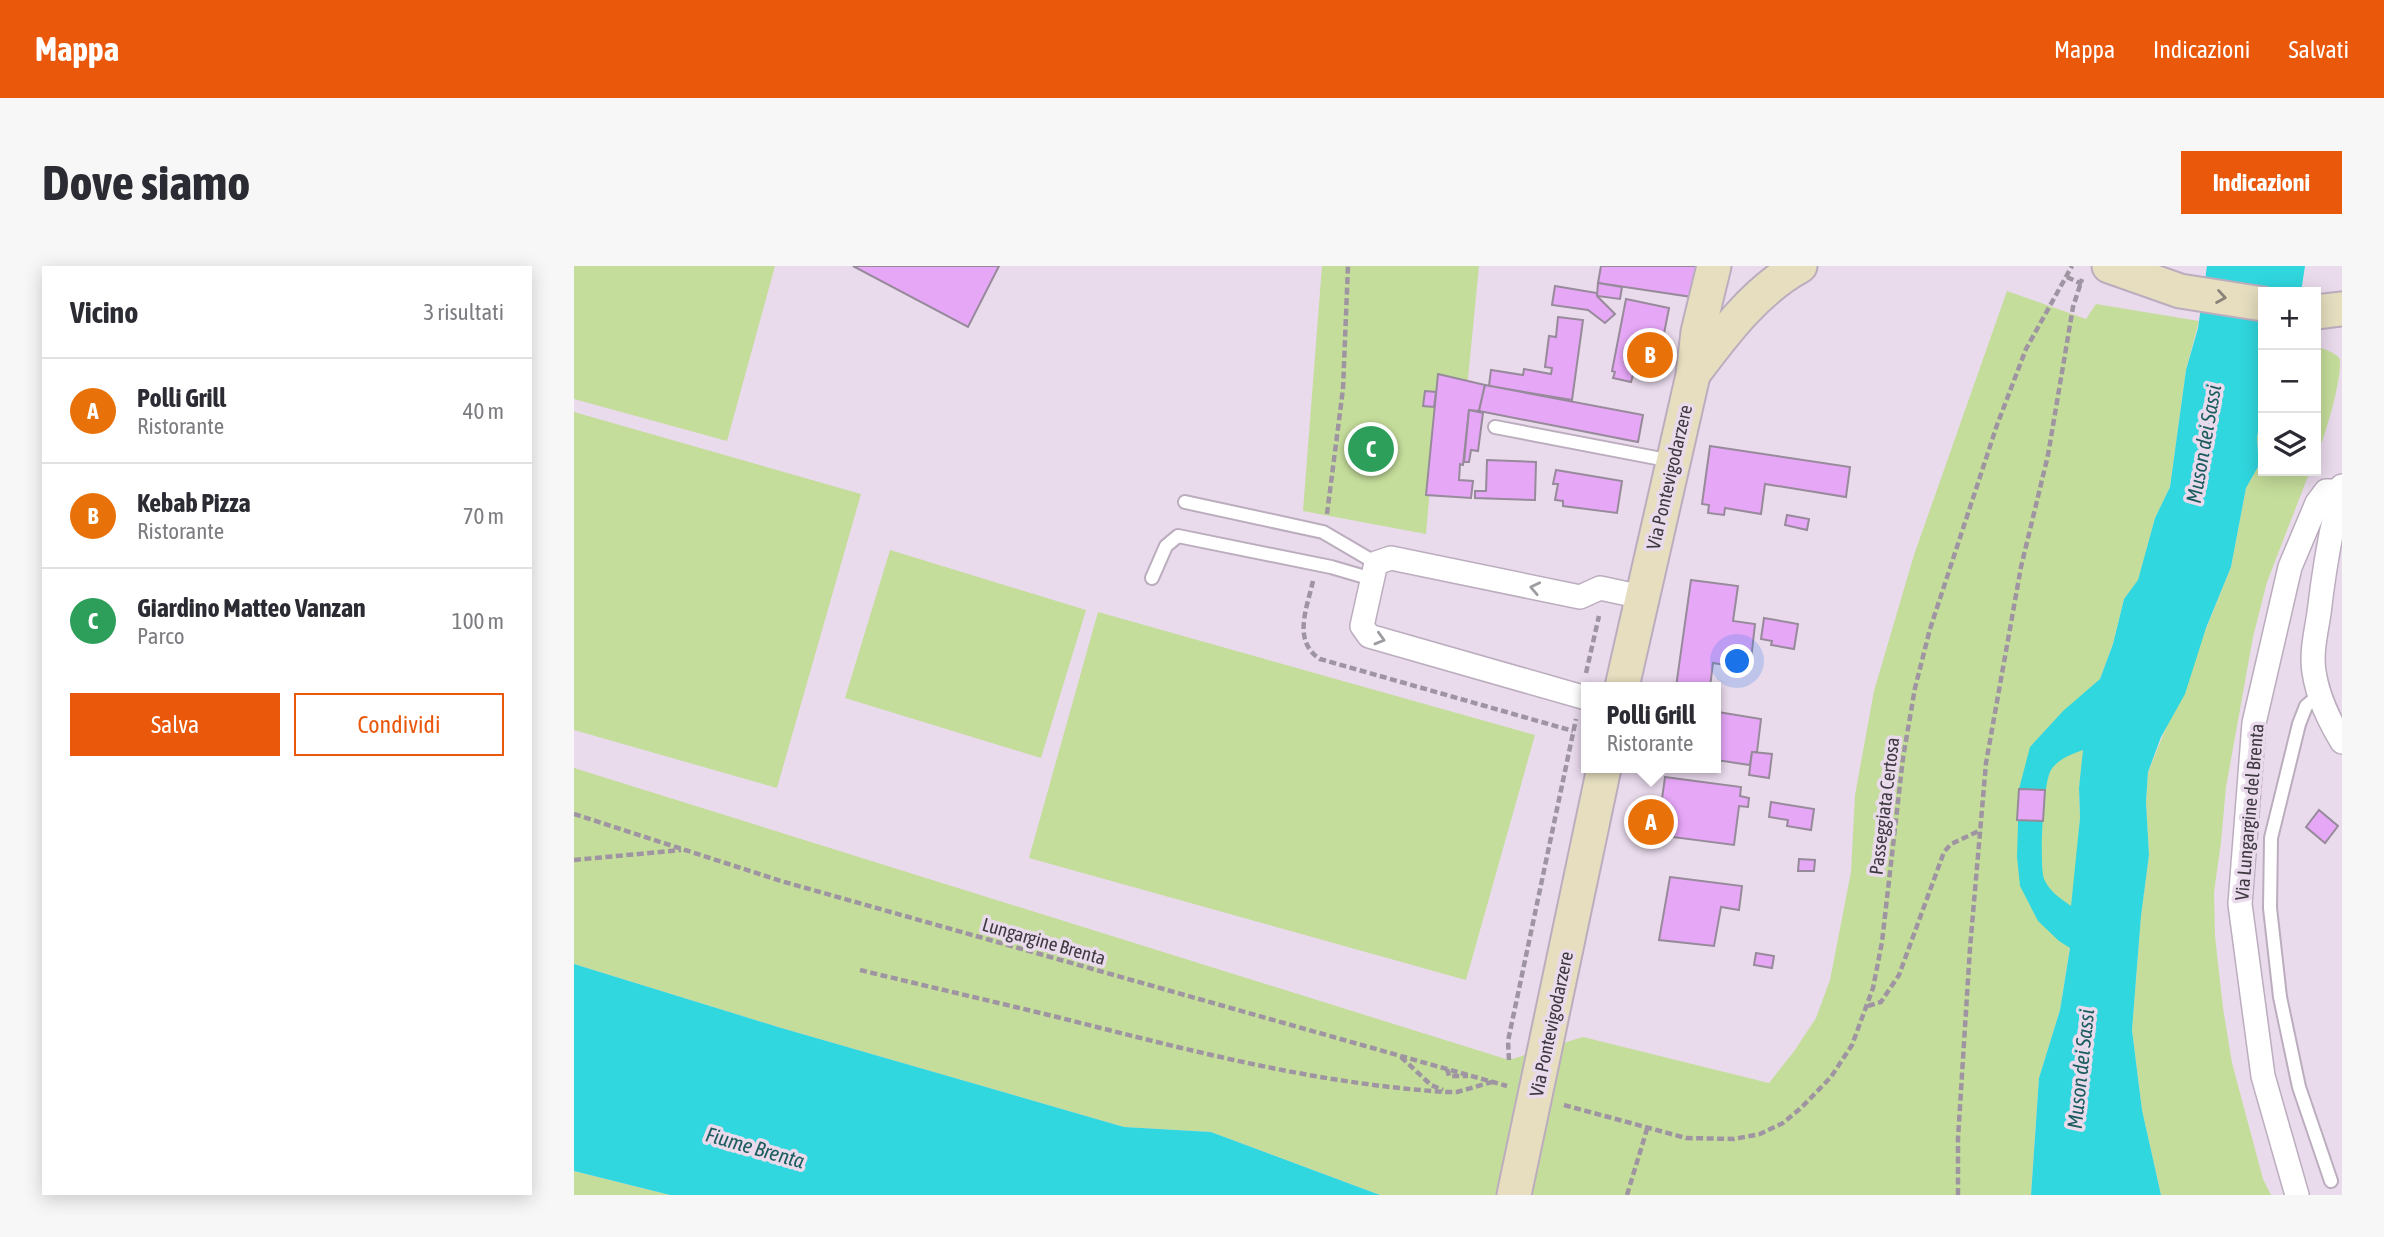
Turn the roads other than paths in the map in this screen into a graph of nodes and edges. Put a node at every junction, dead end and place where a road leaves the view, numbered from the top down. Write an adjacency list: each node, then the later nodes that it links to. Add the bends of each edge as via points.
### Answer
1 (1714, 266): 9 (main road, Via Pontevigodarzere)
2 (1761, 266): 8 (main road, via 1731,309)
3 (1800, 266): 8 (main road, via 1762,292)
4 (2097, 270): 5 (main road, one-way to 5, via 2179,291)
5 (2258, 303)
6 (2342, 310): 7 (main road)
7 (2321, 312)
8 (1721, 336): 9 (main road)
9 (1693, 375): 11 (main road, Via Pontevigodarzere)
10 (1495, 427): 11 (lane)
11 (1672, 461): 16 (main road, Via Pontevigodarzere)
12 (2341, 488): 19 (street, via 2313,645); 24 (street, Via Lungargine del Brenta, via 2326,491 2317,503 2290,567 2254,723 2240,904 2263,1076)
13 (1185, 502): 14 (lane, via 1323,532)
14 (1374, 571): 15 (lane, via 1331,567 1178,536 1166,546); 16 (street, one-way to 14, via 1600,588 1580,597 1391,558); 18 (street, one-way to 18, via 1362,626 1369,636)
15 (1152, 578)
16 (1642, 597): 17 (main road, Via Pontevigodarzere)
17 (1623, 682)
18 (1581, 688)
19 (2320, 694): 20 (street); 22 (lane, via 2306,706 2299,724 2271,838 2270,908 2280,997 2299,1087)
20 (2342, 742)
21 (1603, 773): 23 (main road, Via Pontevigodarzere)
22 (2331, 1181)
23 (1514, 1195)
24 (2297, 1195)

